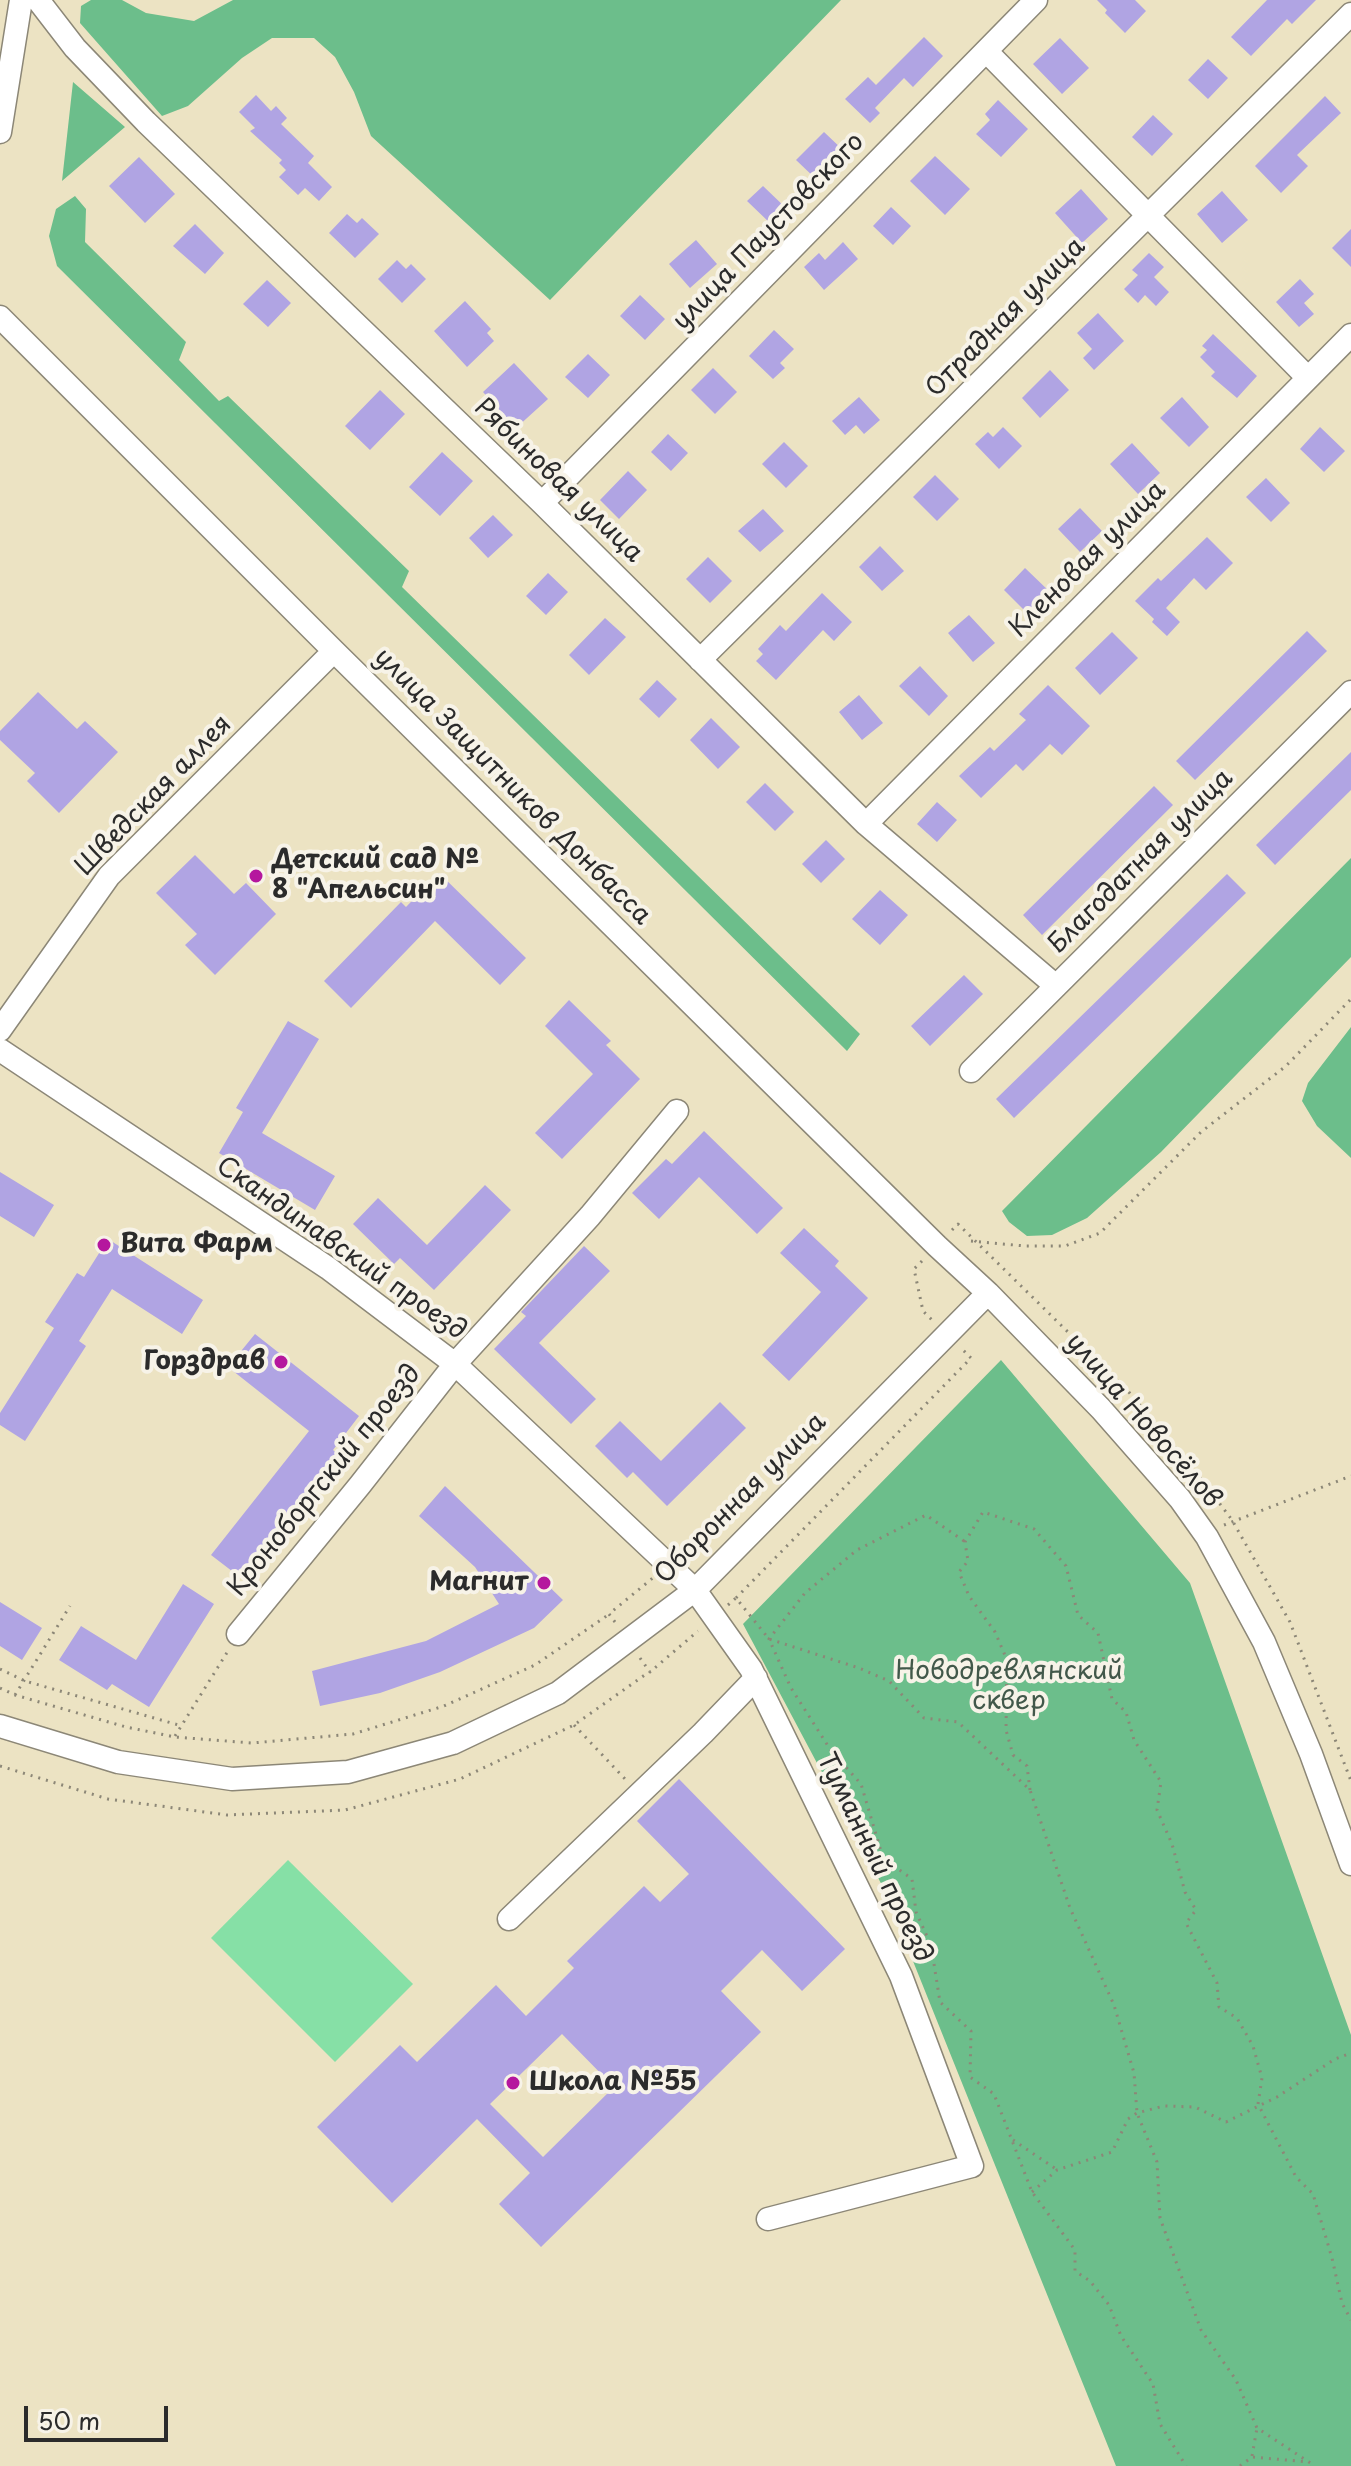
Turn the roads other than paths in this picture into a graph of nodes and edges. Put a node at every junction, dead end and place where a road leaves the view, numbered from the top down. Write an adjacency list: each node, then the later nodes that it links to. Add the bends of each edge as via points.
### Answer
1 (21, 0): 6 (street)
2 (38, 0): 11 (street, Рябиновая улица, via 75,48 146,122)
3 (1036, 0): 5 (street, улица Паустовского)
4 (1351, 14): 7 (street, Отрадная улица)
5 (986, 51): 7 (street); 11 (street, улица Паустовского)
6 (0, 132)
7 (1148, 216): 10 (street); 13 (street, Отрадная улица)
8 (0, 317): 12 (street, улица Защитников Донбасса)
9 (1351, 335): 10 (street, Кленовая улица)
10 (1308, 378): 15 (street, Кленовая улица)
11 (542, 503): 13 (street, Рябиновая улица)
12 (334, 651): 17 (street, Шведская аллея, via 109,876); 21 (street, улица Защитников Донбасса)
13 (700, 660): 15 (street, Рябиновая улица)
14 (1351, 692): 16 (street, Благодатная улица)
15 (866, 824): 16 (street, Рябиновая улица)
16 (1056, 986): 19 (street, Благодатная улица)
17 (0, 1030)
18 (0, 1050): 22 (street, Скандинавский проезд, via 328,1268)
19 (971, 1071)
20 (677, 1111): 22 (street, Кроноборгский проезд)
21 (988, 1293): 23 (street, Оборонная улица); 27 (street, улица Новосёлов, via 1101,1409 1207,1537 1264,1642)
22 (455, 1364): 23 (street, Скандинавский проезд); 24 (street, Кроноборгский проезд)
23 (695, 1590): 25 (street, Туманный проезд); 26 (street, Оборонная улица, via 558,1693 453,1743 348,1772 232,1779 118,1762)
24 (238, 1634)
25 (756, 1678): 28 (street); 29 (street, Туманный проезд, via 901,1976 972,2166)
26 (0, 1726)
27 (1351, 1864)
28 (509, 1919)
29 (768, 2219)

